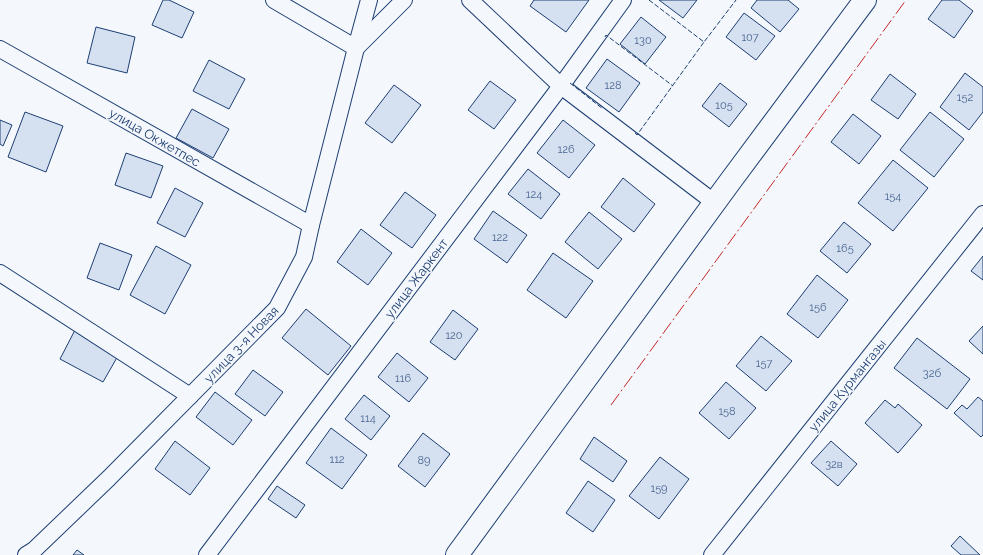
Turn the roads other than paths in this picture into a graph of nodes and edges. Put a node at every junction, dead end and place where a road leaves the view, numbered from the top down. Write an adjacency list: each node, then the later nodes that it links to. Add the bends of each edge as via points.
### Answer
1 (274, 0): 8 (street)
2 (369, 0): 8 (street, улица 3-я Новая)
3 (404, 0): 8 (street)
4 (470, 0): 9 (street)
5 (623, 0): 9 (street, улица Жаркент)
6 (865, 0): 10 (street)
7 (0, 48): 12 (street, улица Окжетпес)
8 (356, 48): 12 (street, улица 3-я Новая)
9 (560, 86): 10 (street); 16 (street, улица Жаркент)
10 (715, 203): 17 (street)
11 (983, 214): 18 (street, улица Курмангазы)
12 (311, 225): 14 (street, улица 3-я Новая, via 304,257 277,308)
13 (0, 273): 14 (street)
14 (190, 396): 15 (street, улица 3-я Новая, via 109,478)
15 (26, 555)
16 (207, 555)
17 (457, 555)
18 (712, 555)

